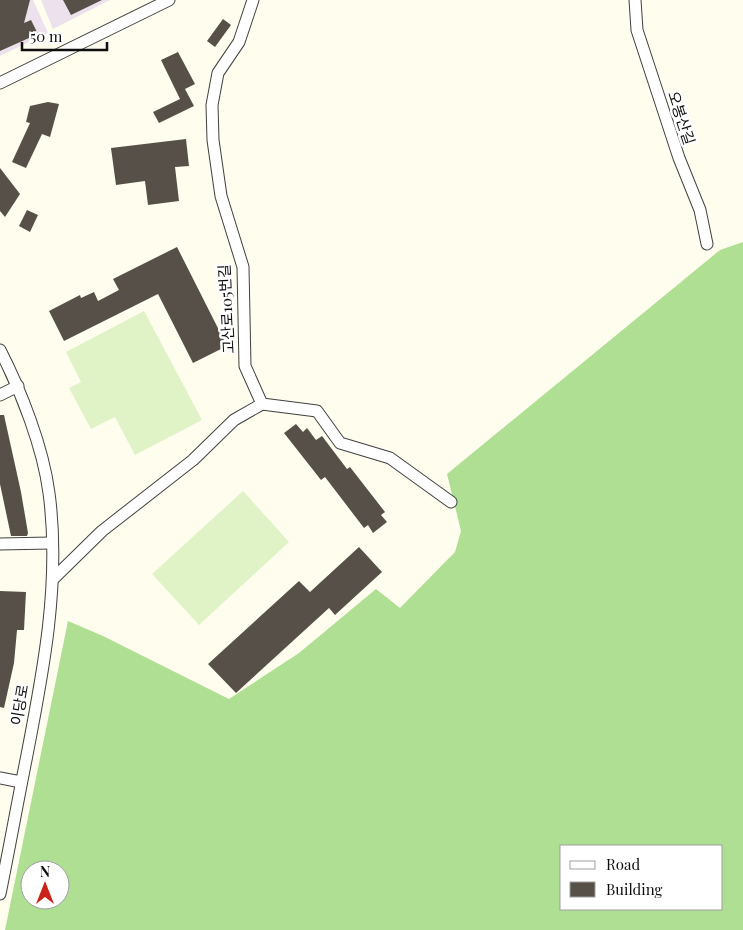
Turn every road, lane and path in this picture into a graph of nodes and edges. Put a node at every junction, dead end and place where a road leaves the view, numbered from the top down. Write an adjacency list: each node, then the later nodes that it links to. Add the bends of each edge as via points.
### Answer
1 (170, 0): 4 (street)
2 (254, 0): 9 (street, 고산로105번길, via 239,42 218,73 212,105 221,196 242,267 245,366)
3 (634, 0): 5 (street, 오봉산길, via 637,30 679,158 700,210)
4 (0, 83)
5 (707, 244)
6 (0, 350): 7 (street, 이당로)
7 (18, 386): 8 (street); 11 (street, 이당로, via 49,492)
8 (0, 395)
9 (262, 404): 10 (street, via 317,411 340,443 390,458); 13 (street, via 234,420 193,460 102,531)
10 (451, 502)
11 (52, 543): 12 (street); 13 (street, 이당로)
12 (0, 544)
13 (53, 579): 15 (street, 이당로, via 43,664)
14 (0, 778): 15 (street)
15 (21, 782): 16 (street, 이당로)
16 (0, 894)

